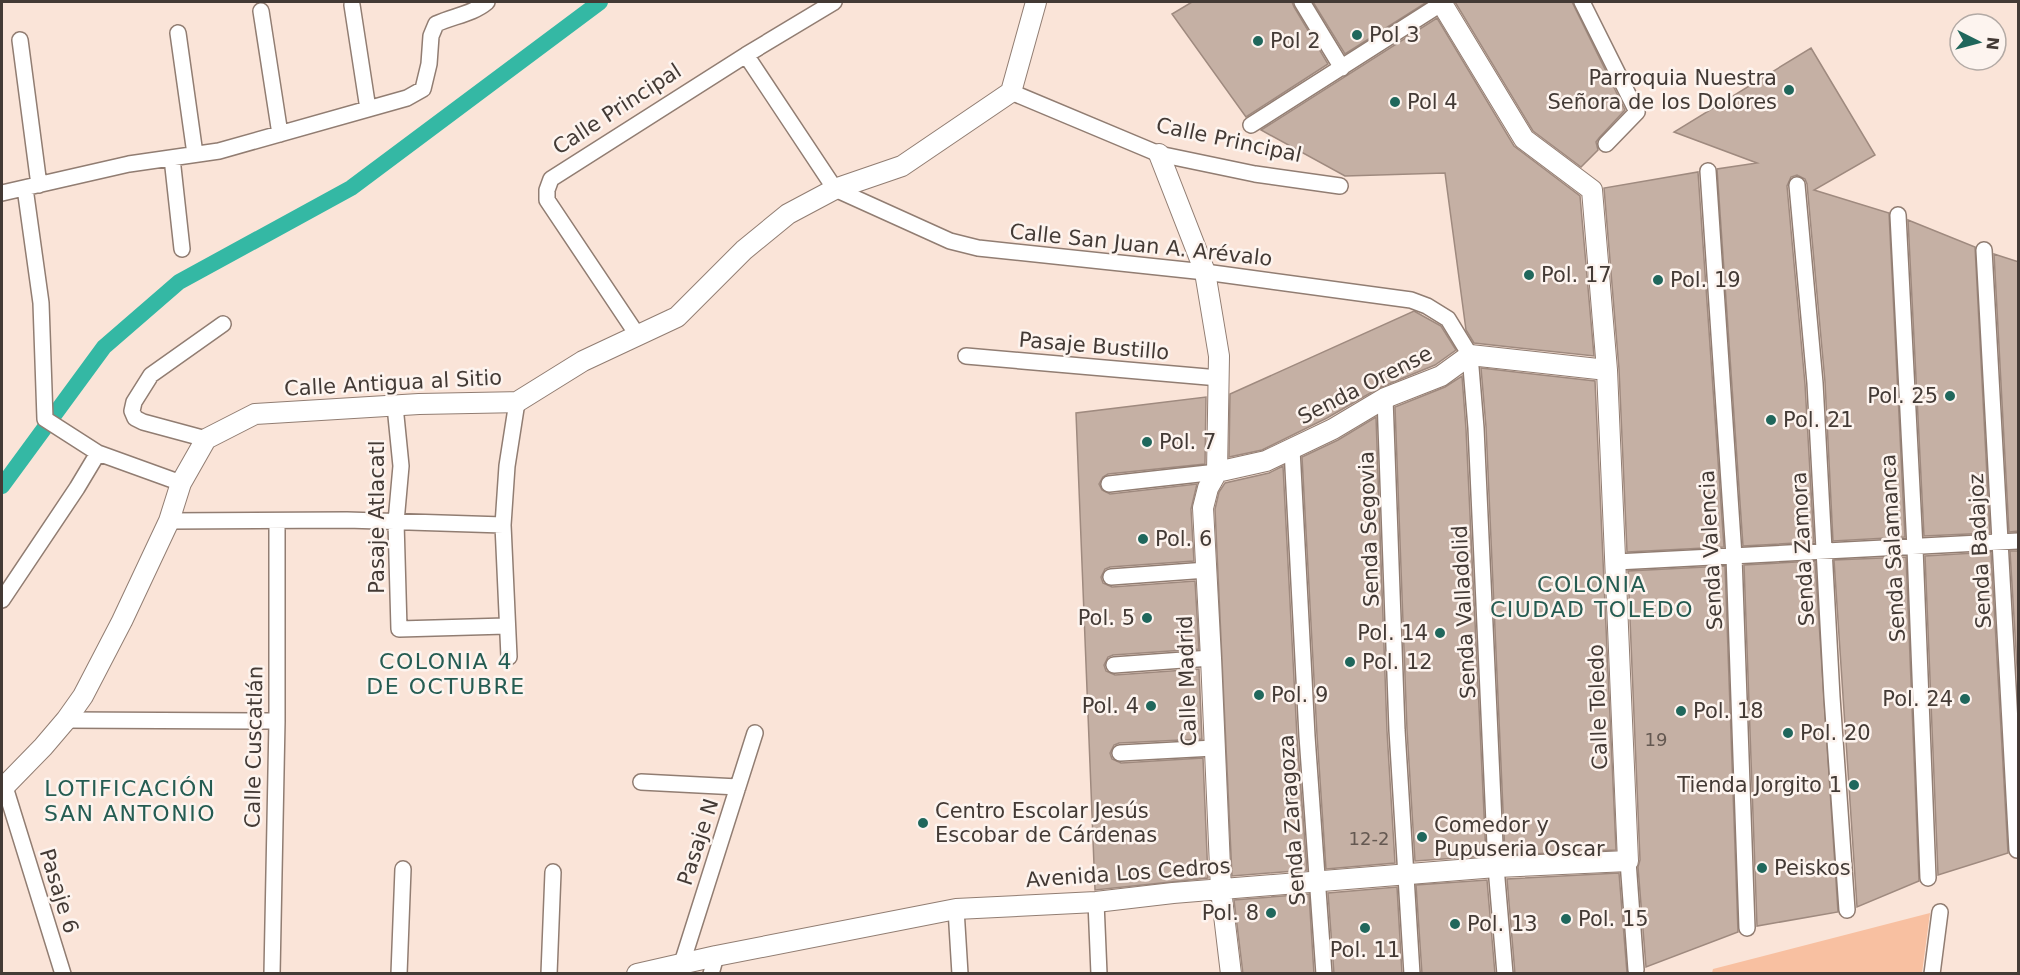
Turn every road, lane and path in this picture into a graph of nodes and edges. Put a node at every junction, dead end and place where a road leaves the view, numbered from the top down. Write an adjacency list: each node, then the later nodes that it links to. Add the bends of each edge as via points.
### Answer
1 (487, 2): 14 (street, via 436,24 423,89)
2 (834, 2): 11 (street, Calle Principal)
3 (1036, 2): 13 (street)
4 (1302, 2): 12 (street)
5 (1442, 2): 12 (street); 35 (street, Calle Toledo, via 1524,139 1593,190)
6 (1582, 2): 17 (street, via 1637,112)
7 (352, 5): 14 (street)
8 (261, 11): 16 (street)
9 (178, 33): 18 (street)
10 (20, 40): 23 (street)
11 (746, 55): 25 (street); 32 (street, Calle Principal, via 551,179 547,200)
12 (1342, 68): 15 (street)
13 (1011, 92): 19 (street, Calle Principal); 25 (street, Calle Antigua al Sitio, via 902,166)
14 (368, 109): 16 (street)
15 (1251, 125)
16 (280, 134): 18 (street)
17 (1605, 144)
18 (195, 154): 20 (street)
19 (1159, 154): 24 (street, Calle Principal); 30 (street)
20 (172, 158): 23 (street); 28 (street)
21 (1708, 171): 54 (street, Senda Valencia)
22 (1797, 185): 53 (street, Senda Zamora)
23 (32, 186): 26 (street); 42 (street, via 45,419)
24 (1340, 186)
25 (835, 189): 30 (street, Calle San Juan A. Arévalo, via 950,241 978,248); 32 (street, Calle Antigua al Sitio, via 788,214 744,250 677,317)
26 (2, 193)
27 (1898, 215): 52 (street, Senda Salamanca)
28 (182, 249)
29 (1984, 250): 51 (street, Senda Badajoz)
30 (1204, 272): 33 (street, Calle San Juan A. Arévalo, via 1411,300 1448,319); 36 (street, via 1219,356)
31 (223, 324): 40 (street, via 151,375 132,411 142,422)
32 (638, 336): 38 (street, Calle Antigua al Sitio, via 583,361)
33 (1470, 355): 35 (street); 37 (street, Senda Orense, via 1441,376); 73 (street, Senda Valladolid)
34 (966, 356): 36 (street, Pasaje Bustillo)
35 (1607, 370): 55 (street, Calle Toledo)
36 (1219, 378): 43 (street)
37 (1385, 398): 41 (street, Senda Orense); 76 (street, Senda Segovia, via 1397,730)
38 (517, 402): 39 (street, Calle Antigua al Sitio); 49 (street)
39 (395, 406): 40 (street, Calle Antigua al Sitio, via 255,414); 48 (street, Pasaje Atlacatl, via 401,466)
40 (206, 439): 44 (street)
41 (1292, 449): 43 (street, Senda Orense, via 1266,461); 78 (street, Senda Zaragoza)
42 (98, 453): 44 (street); 58 (street)
43 (1217, 472): 45 (street, Senda Orense); 56 (street, Calle Madrid, via 1203,508)
44 (181, 483): 46 (street)
45 (1109, 484)
46 (169, 521): 47 (street); 63 (street, via 122,621)
47 (277, 521): 48 (street); 64 (street, Calle Cuscatlán)
48 (396, 522): 49 (street); 59 (street, Pasaje Atlacatl, via 399,629)
49 (503, 525): 59 (street)
50 (2019, 541): 51 (street)
51 (2001, 542): 52 (street); 71 (street, Senda Badajoz)
52 (1915, 548): 53 (street); 77 (street, Senda Salamanca)
53 (1825, 552): 54 (street); 82 (street, Senda Zamora)
54 (1734, 556): 55 (street); 84 (street, Senda Valencia)
55 (1616, 562): 72 (street, Calle Toledo)
56 (1206, 570): 57 (street); 61 (street, Calle Madrid)
57 (1111, 577)
58 (2, 600)
59 (506, 626): 60 (street)
60 (509, 657)
61 (1211, 658): 62 (street); 66 (street, Calle Madrid)
62 (1114, 665)
63 (66, 720): 64 (street); 70 (street)
64 (277, 721): 90 (street, Calle Cuscatlán)
65 (754, 733): 69 (street, Pasaje N)
66 (1214, 748): 67 (street); 79 (street, Calle Madrid)
67 (1120, 753)
68 (641, 782): 69 (street)
69 (738, 787): 85 (street, Pasaje N)
70 (3, 788): 89 (street, Pasaje 6)
71 (2017, 850)
72 (1628, 861): 73 (street, Avenida Los Cedros); 87 (street, Calle Toledo)
73 (1496, 867): 76 (street, Avenida Los Cedros); 98 (street, Senda Valladolid)
74 (403, 869): 91 (street)
75 (553, 872): 92 (street)
76 (1407, 875): 78 (street, Avenida Los Cedros); 97 (street, Senda Segovia)
77 (1928, 878)
78 (1316, 882): 79 (street, Avenida Los Cedros); 96 (street, Senda Zaragoza)
79 (1221, 890): 80 (street, Avenida Los Cedros); 95 (street, Calle Madrid)
80 (1096, 902): 81 (street, Avenida Los Cedros); 94 (street)
81 (956, 909): 86 (street, Avenida Los Cedros); 93 (street)
82 (1847, 910)
83 (1940, 912): 99 (street)
84 (1748, 928)
85 (682, 963): 86 (street, Avenida Los Cedros); 88 (street, Avenida Los Cedros)
86 (713, 964)
87 (1636, 970)
88 (642, 973)
89 (63, 974)
90 (272, 974)
91 (399, 974)
92 (549, 974)
93 (960, 974)
94 (1099, 974)
95 (1231, 974)
96 (1324, 974)
97 (1412, 974)
98 (1505, 974)
99 (1932, 974)

